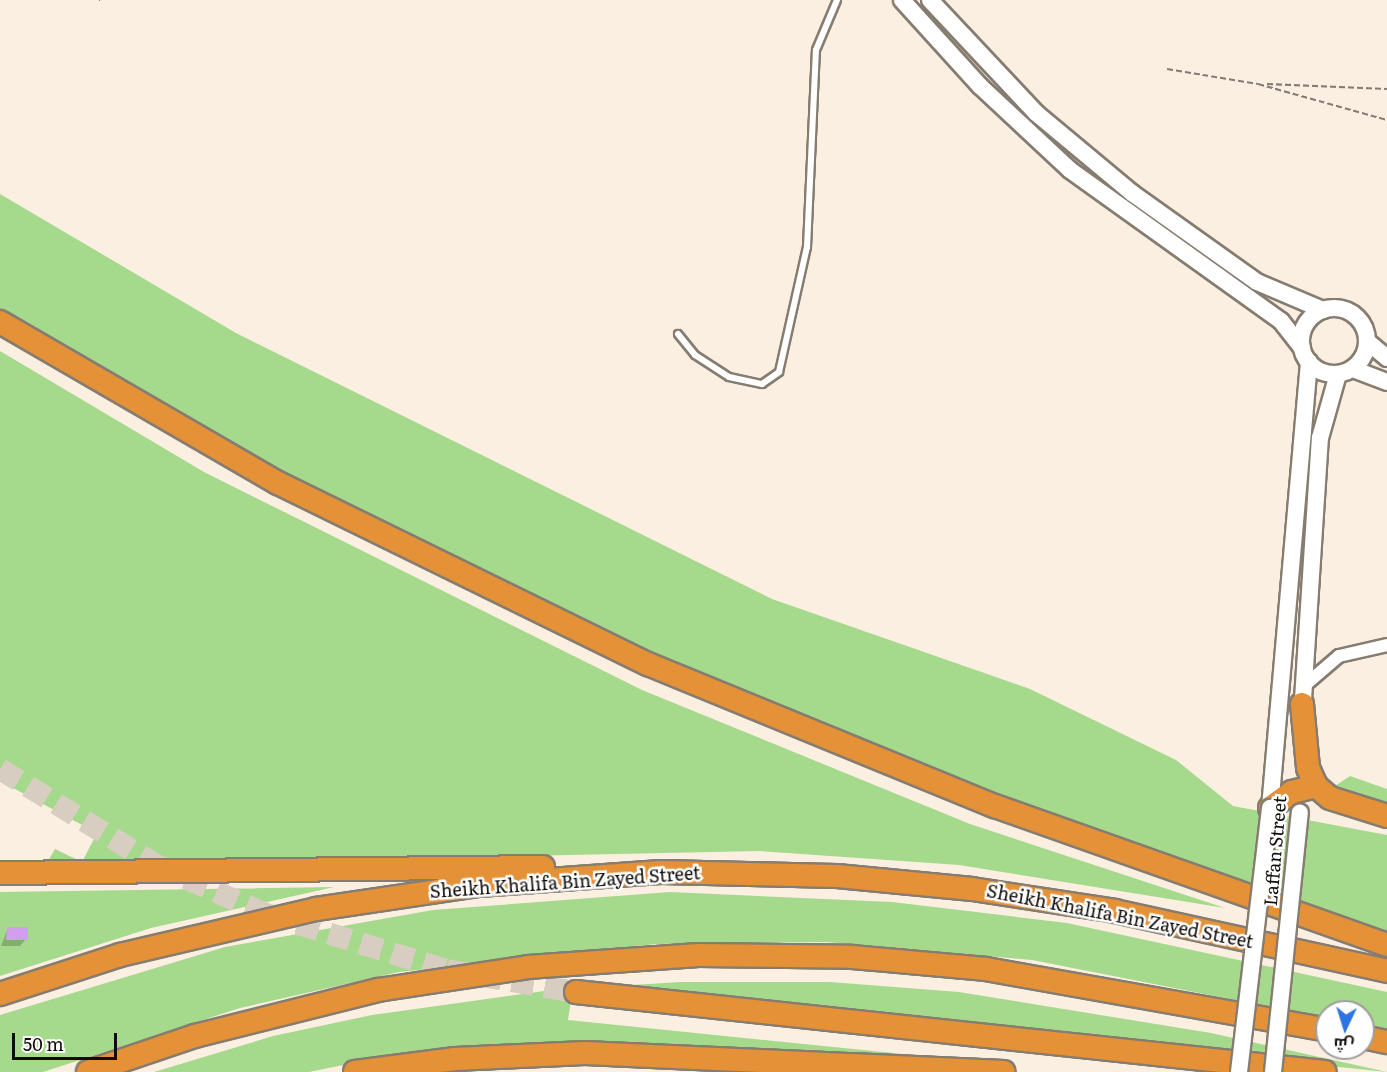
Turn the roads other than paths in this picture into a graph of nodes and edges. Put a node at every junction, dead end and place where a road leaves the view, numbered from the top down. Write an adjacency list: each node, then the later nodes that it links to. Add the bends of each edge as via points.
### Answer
1 (837, 0): 6 (lane, via 816,50 807,247 779,372 762,384 729,377 695,355)
2 (902, 0): 8 (street, via 987,93 1070,170 1281,321)
3 (930, 0): 4 (street, via 1036,113 1132,193 1257,282)
4 (1323, 310): 7 (street, via 1354,314); 8 (street, via 1305,325)
5 (0, 322): 19 (highway, via 278,483 648,664 1005,810)
6 (678, 334)
7 (1368, 342): 9 (street); 10 (street)
8 (1305, 355): 10 (street); 15 (street, Laffan Street)
9 (1387, 358)
10 (1345, 371): 11 (street); 13 (street, via 1320,438)
11 (1387, 382)
12 (1387, 645): 13 (street, via 1339,656)
13 (1303, 695): 14 (highway)
14 (1308, 787): 15 (highway); 16 (highway); 28 (street, Laffan Street, bridge, via 1300,812)
15 (1270, 808): 27 (street, Laffan Street, bridge)
16 (1387, 816)
17 (661, 872): 18 (highway, via 520,867); 20 (highway, Sheikh Khalifa Bin Zayed Street, via 837,876 984,890 1166,921); 22 (highway, Sheikh Khalifa Bin Zayed Street, via 479,885 316,909 120,955)
18 (0, 873)
19 (1387, 945)
20 (1387, 971)
21 (576, 992): 29 (highway)
22 (0, 994)
23 (1315, 1028): 24 (highway, via 974,968 852,957 699,955 528,967 378,990 195,1036)
24 (88, 1072)
25 (355, 1072): 26 (highway, via 455,1059 585,1053)
26 (1004, 1072)
27 (1239, 1072)
28 (1274, 1072)
29 (1325, 1072)

